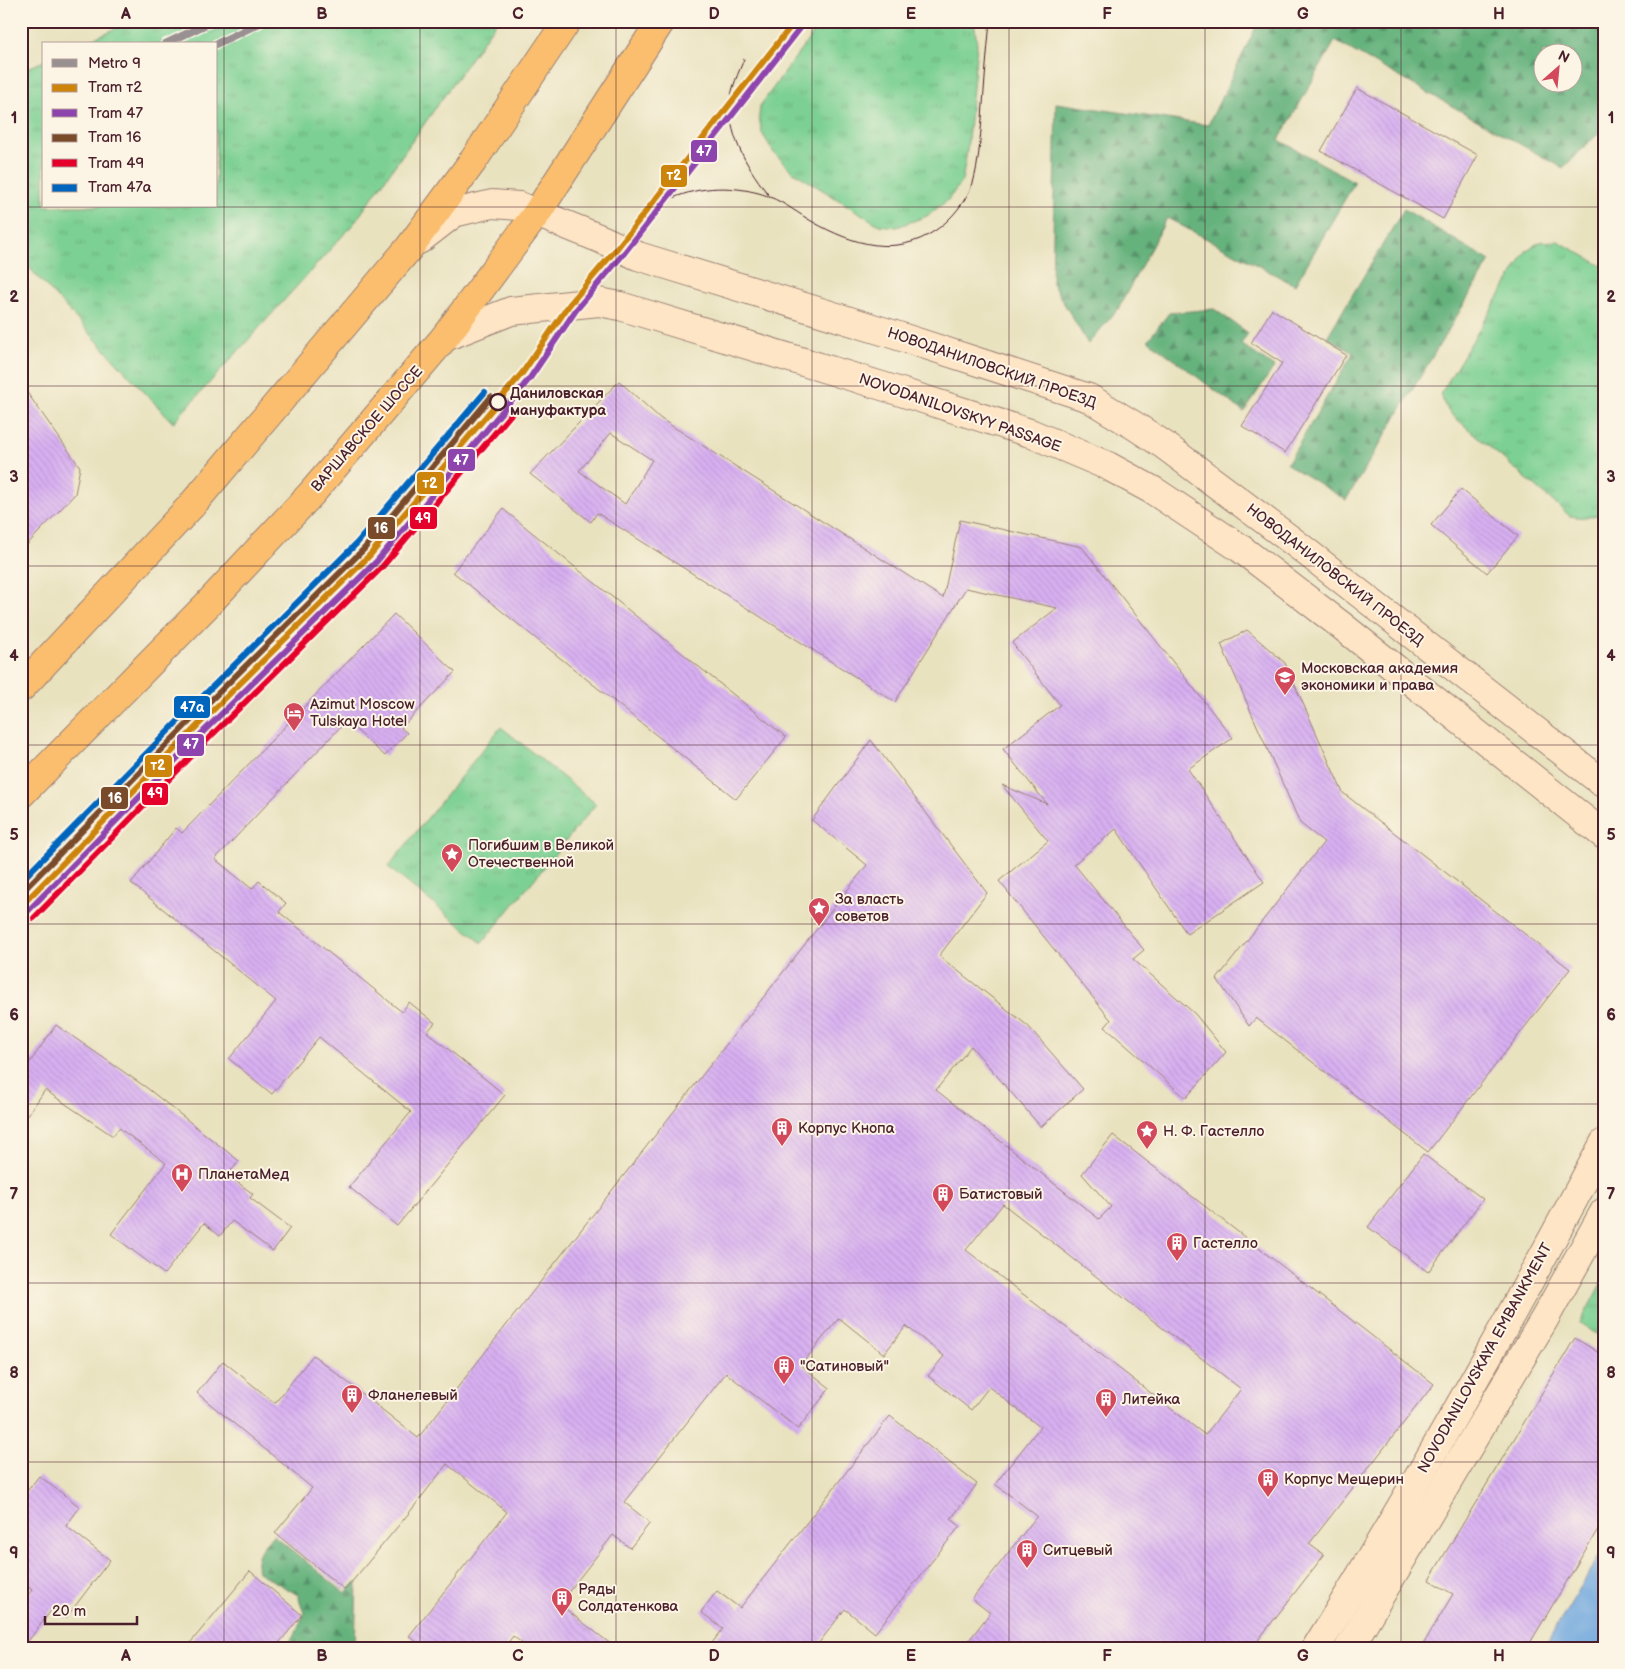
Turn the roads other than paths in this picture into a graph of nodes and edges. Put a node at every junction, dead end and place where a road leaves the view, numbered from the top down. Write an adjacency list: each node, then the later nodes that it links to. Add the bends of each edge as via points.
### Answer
1 (567, 21): 4 (main road, via 473,161)
2 (661, 21): 3 (main road, ВАРШАВСКОЕ ШОССЕ)
3 (537, 213): 4 (street, НОВОДАНИЛОВСКИЙ ПРОЕЗД, via 519,206 492,204 454,213); 5 (main road, ВАРШАВСКОЕ ШОССЕ); 7 (street, НОВОДАНИЛОВСКИЙ ПРОЕЗД, via 638,256 1089,398 1164,445)
4 (408, 248): 6 (main road, via 191,506)
5 (445, 337): 8 (main road, ВАРШАВСКОЕ ШОССЕ, via 311,494); 9 (street, NOVODANILOVSKYY PASSAGE, via 511,311 599,302 620,306 1030,433 1108,466 1154,490 1240,548)
6 (21, 688)
7 (1604, 784)
8 (21, 794)
9 (1604, 835)
10 (1604, 1143): 12 (street, NOVODANILOVSKAYA EMBANKMENT, via 1468,1391)
11 (1604, 1212): 13 (street, NOVODANILOVSKAYA EMBANKMENT)
12 (1316, 1648)
13 (1350, 1648)

